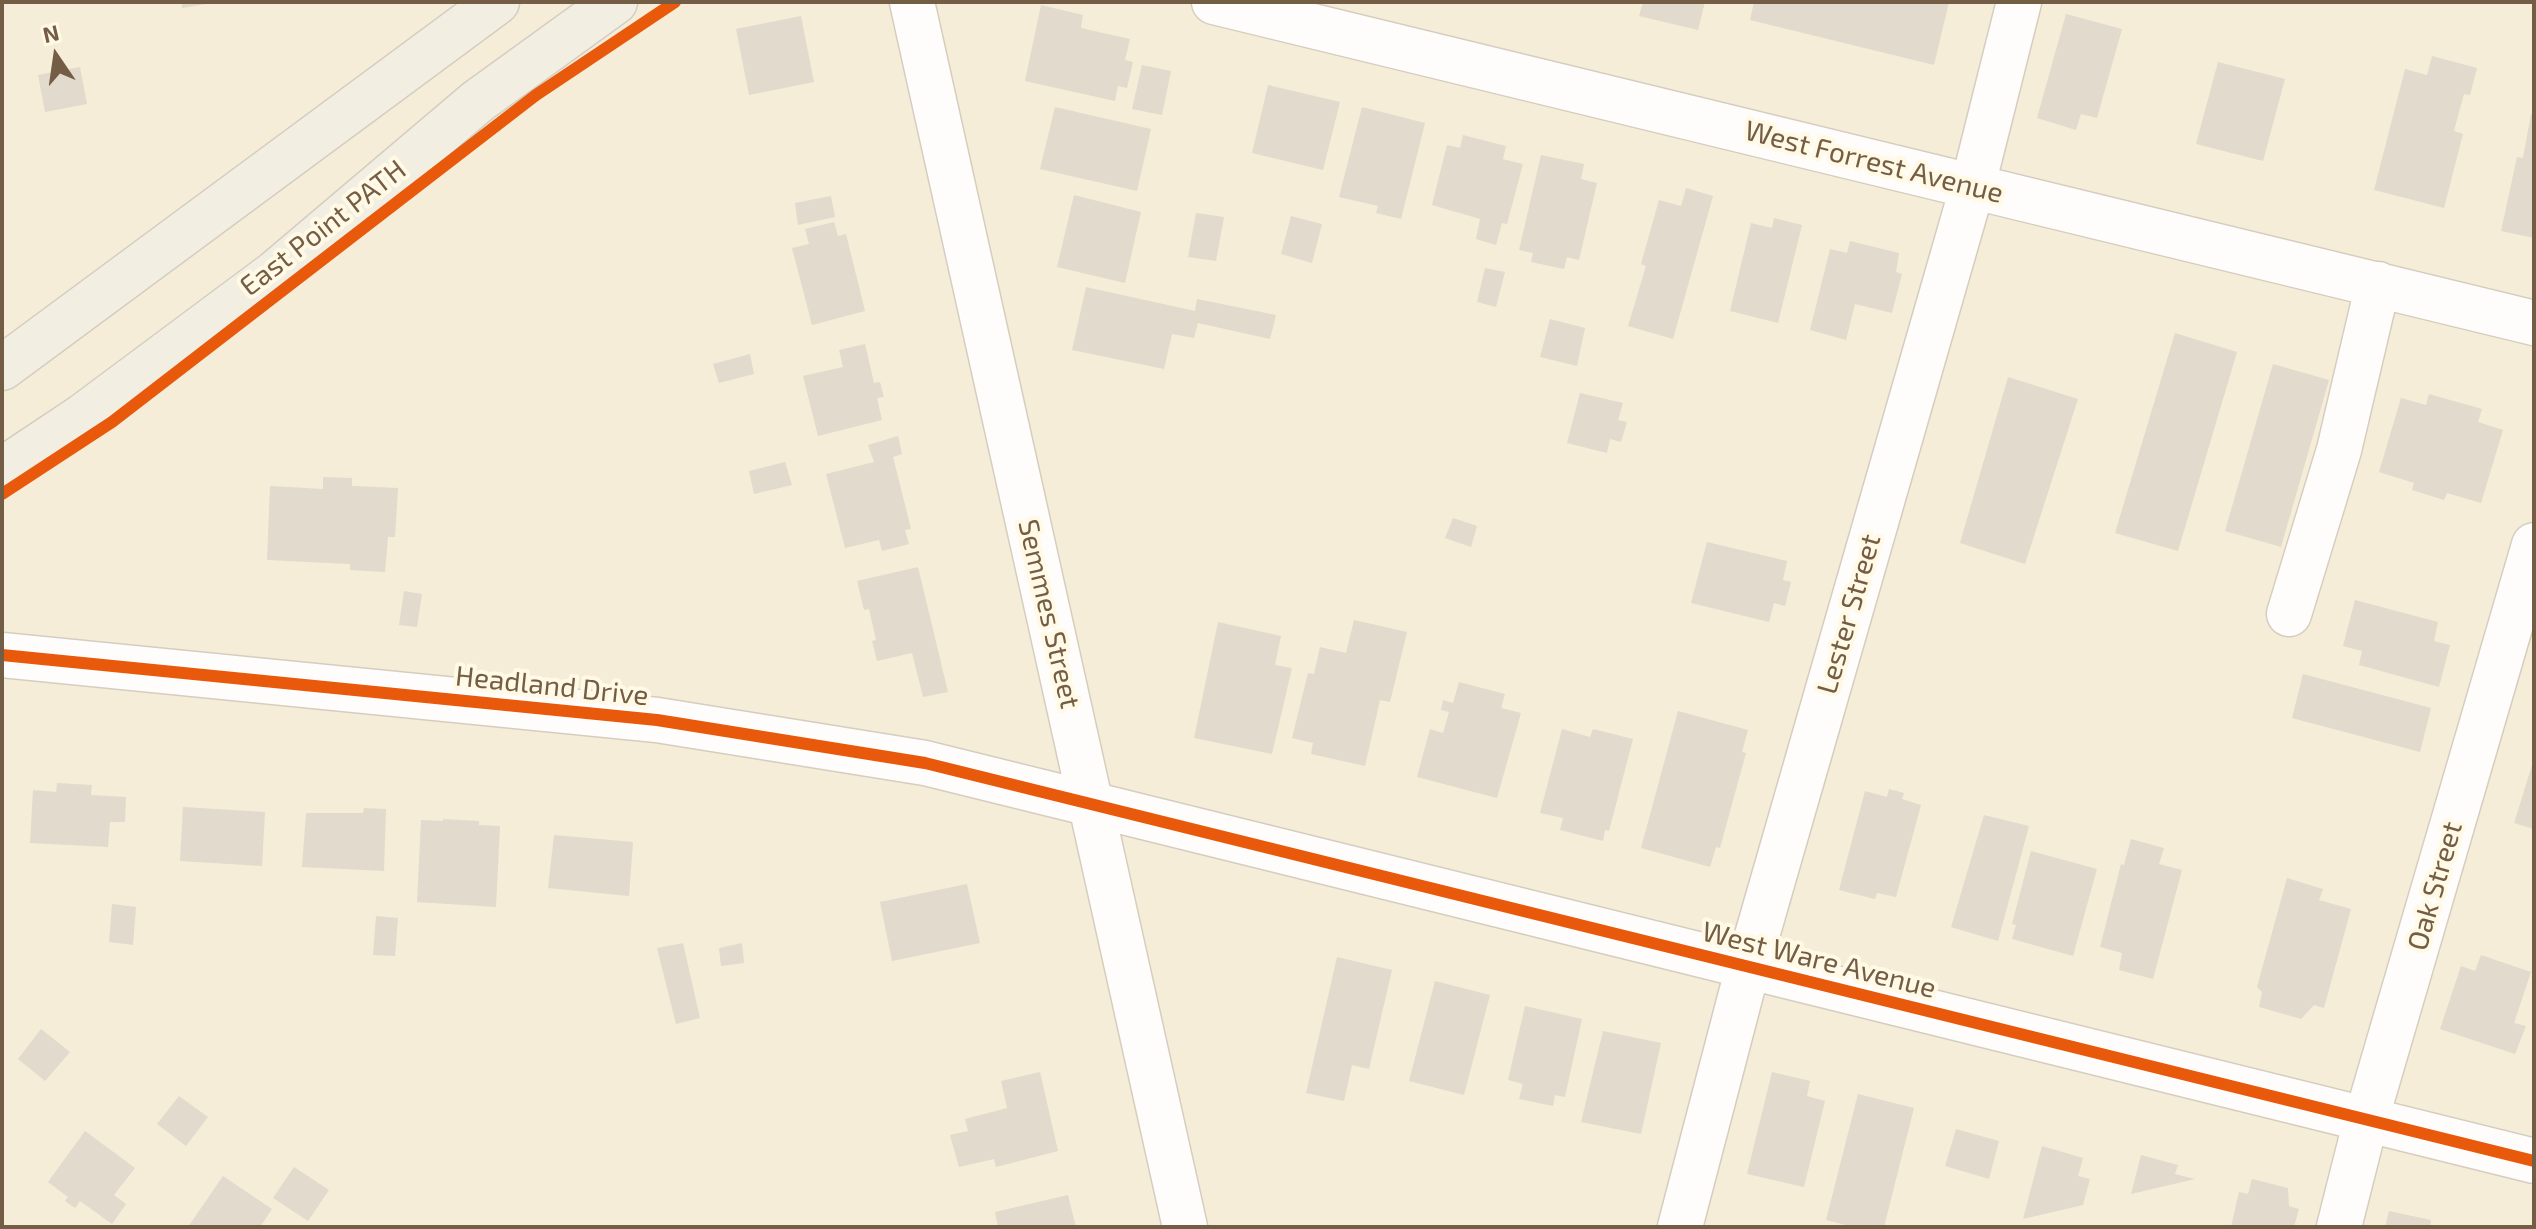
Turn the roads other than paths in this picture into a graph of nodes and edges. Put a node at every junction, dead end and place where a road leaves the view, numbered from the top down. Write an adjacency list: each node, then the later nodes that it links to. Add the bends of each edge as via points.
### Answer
1 (497, 2): 9 (main road)
2 (615, 2): 10 (main road, via 478,101 263,282)
3 (912, 2): 14 (street, Semmes Street)
4 (1214, 2): 6 (street, West Forrest Avenue)
5 (2019, 2): 6 (street, Lester Street)
6 (1973, 185): 7 (street, West Forrest Avenue); 15 (street, Lester Street)
7 (2378, 284): 8 (street, West Forrest Avenue); 12 (street, via 2339,450)
8 (2534, 323)
9 (2, 368)
10 (2, 470)
11 (2534, 545): 16 (street, Oak Street)
12 (2289, 614)
13 (2, 655): 14 (street, Headland Drive, via 657,720 925,763)
14 (1092, 804): 15 (street, West Ware Avenue); 18 (street, Semmes Street)
15 (1748, 967): 16 (street, West Ware Avenue); 19 (street, Lester Street)
16 (2366, 1120): 17 (street, West Ware Avenue); 20 (street, Oak Street)
17 (2534, 1161)
18 (1188, 1226)
19 (1680, 1227)
20 (2339, 1227)

